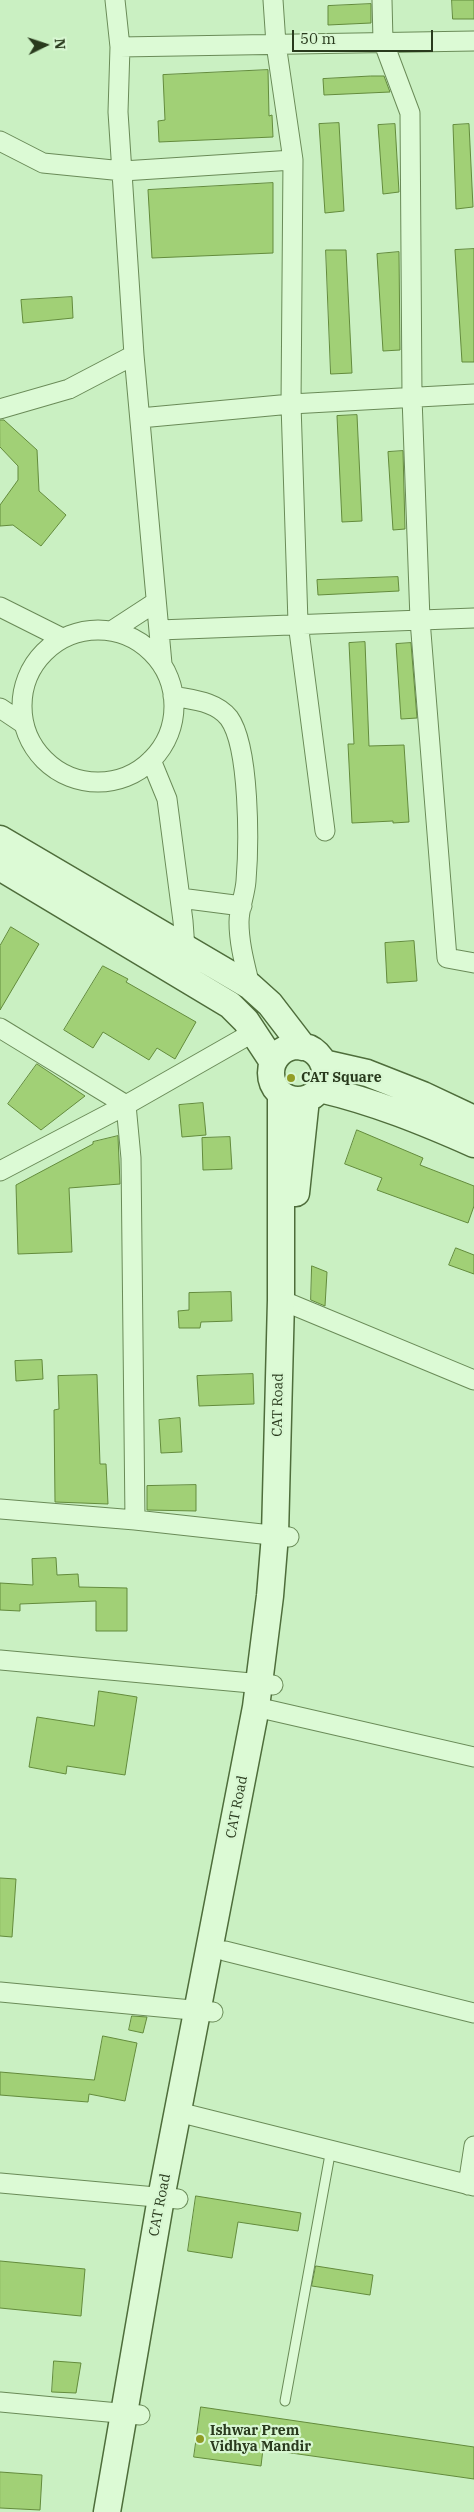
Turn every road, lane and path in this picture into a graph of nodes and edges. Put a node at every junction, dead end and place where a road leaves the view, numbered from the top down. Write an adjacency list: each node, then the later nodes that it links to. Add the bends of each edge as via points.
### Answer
1 (115, 0): 7 (street)
2 (273, 0): 6 (street)
3 (382, 0): 4 (street)
4 (383, 41): 5 (street); 6 (street); 13 (street, via 410,113)
5 (474, 41)
6 (276, 44): 7 (street); 9 (street)
7 (120, 47): 10 (street, via 118,112)
8 (0, 141): 10 (street, via 43,163)
9 (293, 160): 10 (street); 14 (street)
10 (123, 170): 11 (street)
11 (134, 355): 15 (street, via 69,389); 16 (street)
12 (474, 394): 13 (street)
13 (412, 397): 14 (street); 20 (street)
14 (291, 404): 16 (street); 21 (street)
15 (0, 409)
16 (140, 418): 17 (street)
17 (156, 602): 22 (street); 23 (street)
18 (0, 607): 24 (street)
19 (474, 618): 20 (street)
20 (420, 620): 21 (street); 36 (street, via 447,958)
21 (298, 623): 23 (street); 30 (street)
22 (113, 630): 24 (street, via 87,630); 25 (street, via 137,640)
23 (159, 630): 25 (street)
24 (62, 638): 28 (street, via 42,653 28,674 22,699)
25 (162, 664): 26 (street)
26 (173, 696): 29 (street, via 173,719 165,741); 34 (street, via 213,705 229,719 239,745 247,801 246,881)
27 (0, 708): 28 (street)
28 (24, 724): 29 (street, via 33,745 47,763 88,782 111,781 133,774)
29 (152, 760): 33 (street, via 167,798)
30 (325, 831)
31 (0, 839): 35 (street)
32 (0, 868): 35 (street)
33 (180, 898): 34 (street); 35 (street)
34 (242, 906): 37 (street, via 240,947)
35 (179, 960): 37 (street); 39 (street, via 230,1004)
36 (474, 963)
37 (250, 986): 40 (street, via 270,1004)
38 (0, 1028): 45 (street)
39 (254, 1032): 41 (street); 45 (street)
40 (303, 1047): 41 (street, via 286,1049); 42 (street, via 311,1050)
41 (273, 1062): 43 (street, via 271,1079)
42 (323, 1063): 44 (street, via 324,1081); 46 (street, via 367,1073 423,1095)
43 (280, 1094): 44 (street, via 288,1099); 49 (street, CAT Road)
44 (313, 1094): 46 (street, via 366,1100 413,1116); 49 (street, CAT Road, via 296,1177)
45 (126, 1105): 48 (street); 52 (street, via 131,1158)
46 (458, 1121): 47 (street)
47 (474, 1144)
48 (0, 1171)
49 (287, 1302): 50 (street); 53 (street, CAT Road)
50 (474, 1380)
51 (0, 1509): 52 (street)
52 (135, 1520): 53 (street)
53 (282, 1536): 55 (street, CAT Road)
54 (0, 1660): 55 (street)
55 (264, 1696): 56 (street); 57 (street, CAT Road); 59 (street, CAT Road)
56 (474, 1757)
57 (225, 1951): 59 (street, CAT Road); 60 (street)
58 (0, 1992): 59 (street)
59 (206, 2011): 61 (street, CAT Road)
60 (474, 2014)
61 (185, 2113): 63 (street); 66 (street, CAT Road)
62 (474, 2146): 65 (street)
63 (331, 2149): 65 (street); 67 (lane)
64 (0, 2183): 66 (street)
65 (471, 2186)
66 (170, 2198): 69 (street, CAT Road)
67 (285, 2401)
68 (0, 2402): 69 (street)
69 (131, 2414): 70 (street, CAT Road); 71 (street, CAT Road)
70 (107, 2512)
71 (124, 2512)

